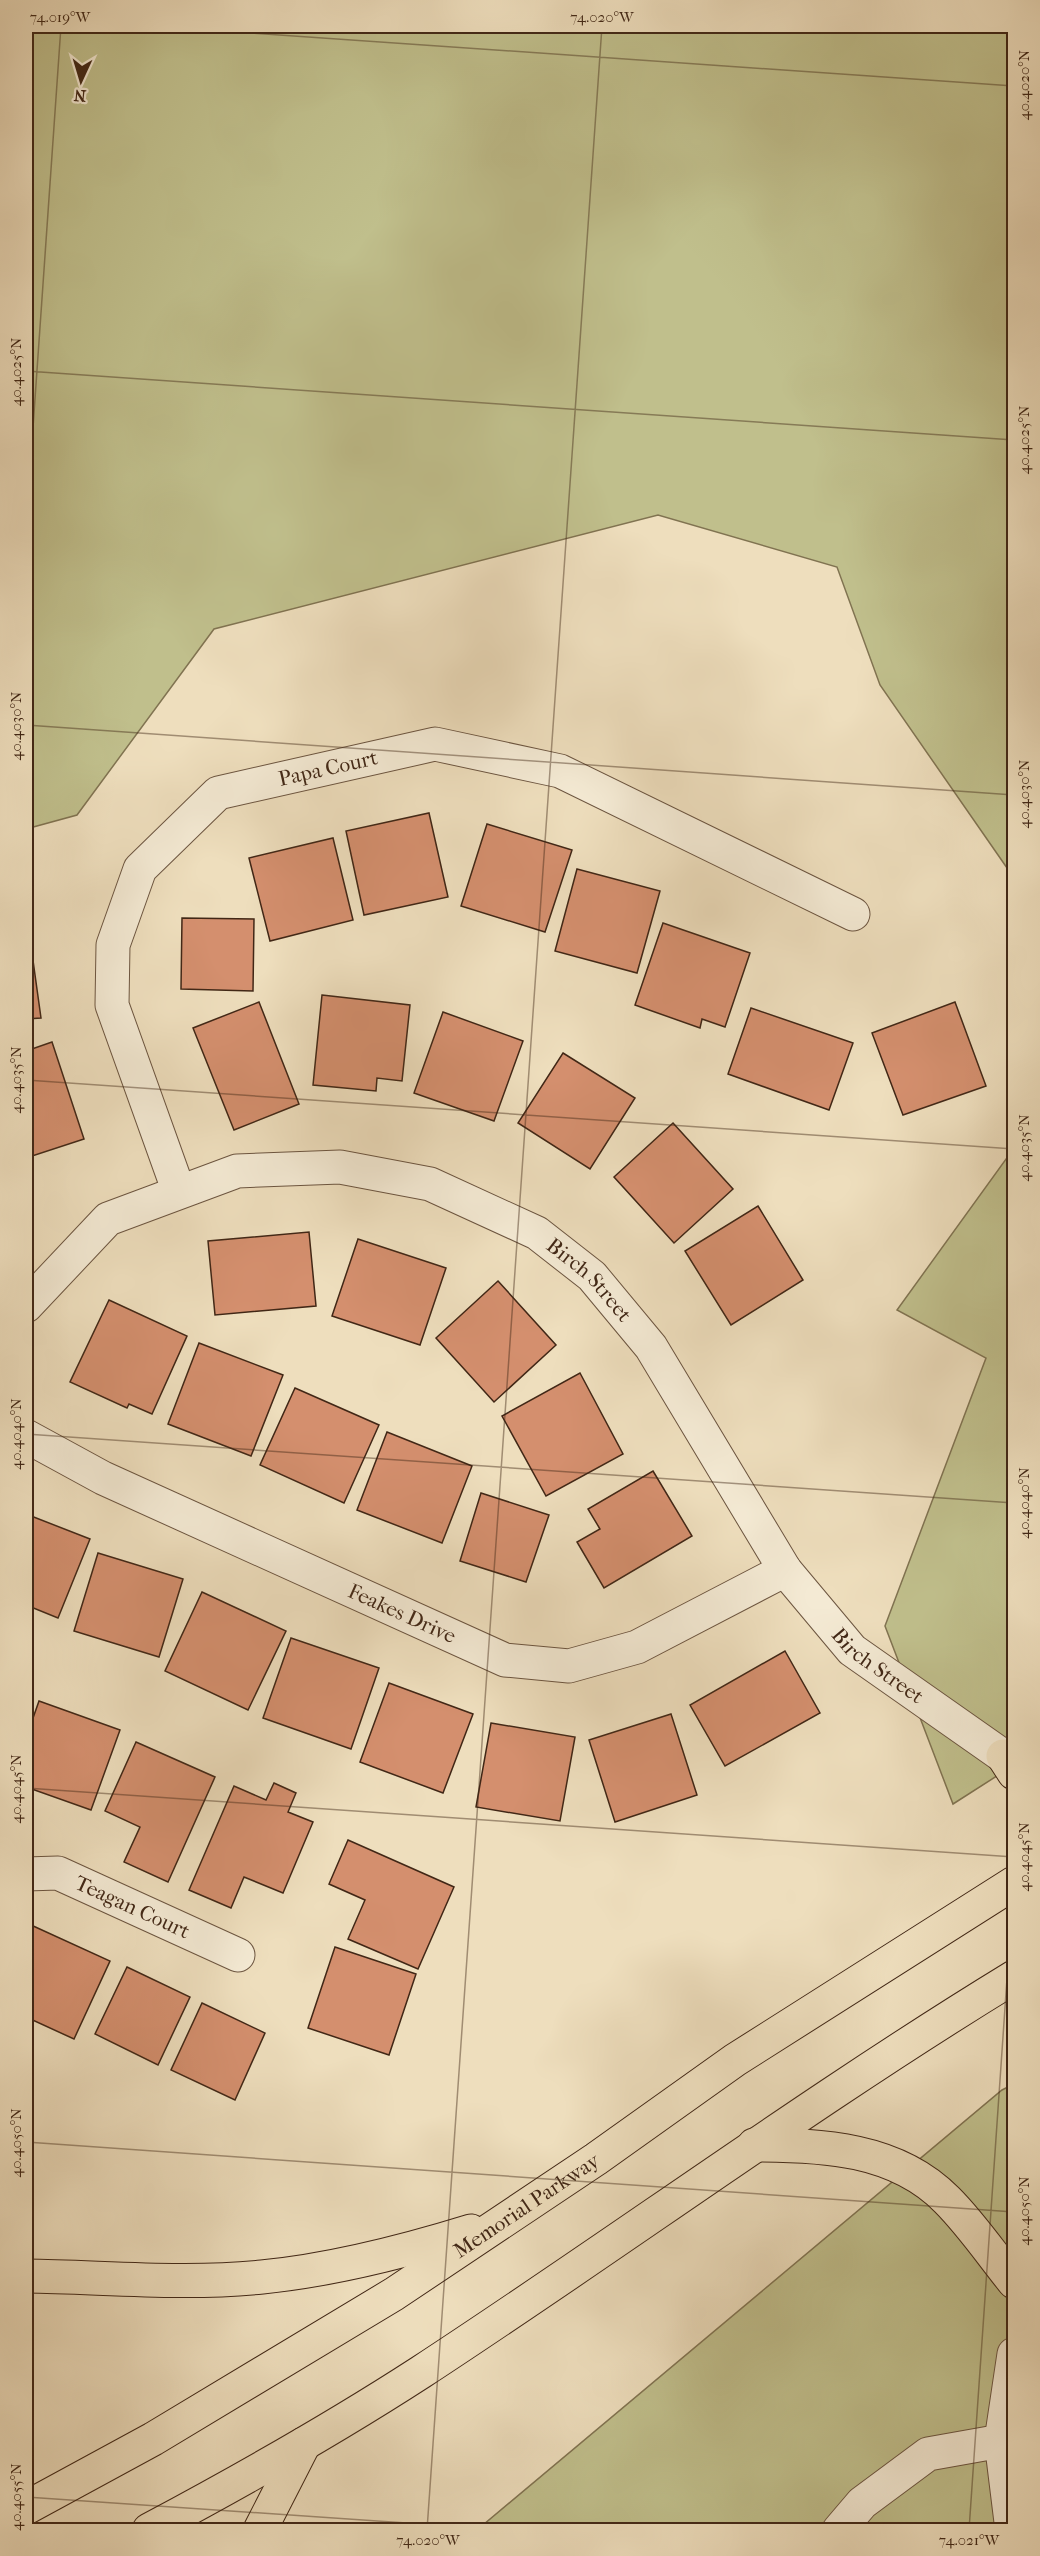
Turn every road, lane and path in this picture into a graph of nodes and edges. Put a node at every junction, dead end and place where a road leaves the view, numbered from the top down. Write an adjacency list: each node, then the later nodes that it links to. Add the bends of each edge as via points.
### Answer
1 (853, 914): 2 (street, Papa Court, via 560,771 435,744 218,793 140,869 113,945 112,1005)
2 (179, 1192): 3 (street, Birch Street, via 108,1219); 5 (street, Birch Street, via 237,1171 340,1167 430,1184 537,1233 592,1276 651,1347)
3 (26, 1306)
4 (26, 1436): 5 (street, Feakes Drive, via 103,1478 505,1659 569,1666 637,1647)
5 (785, 1570): 6 (street, Birch Street, via 852,1650)
6 (1011, 1763)
7 (26, 1874): 9 (street, Teagan Court, via 58,1873)
8 (1014, 1882): 12 (highway, Memorial Parkway, via 735,2060)
9 (238, 1955)
10 (1014, 1977): 11 (highway)
11 (754, 2145): 14 (highway, via 815,2146 856,2152 894,2164 920,2178 947,2200); 17 (highway, via 420,2373)
12 (504, 2221): 13 (highway, via 368,2259 261,2277); 18 (highway, Memorial Parkway, via 272,2370)
13 (26, 2276)
14 (1014, 2282)
15 (1014, 2355): 16 (street)
16 (1001, 2441): 21 (street, via 928,2454 862,2503); 22 (street)
17 (304, 2444): 19 (highway); 20 (highway)
18 (26, 2508)
19 (149, 2530)
20 (260, 2530)
21 (838, 2530)
22 (1014, 2530)

